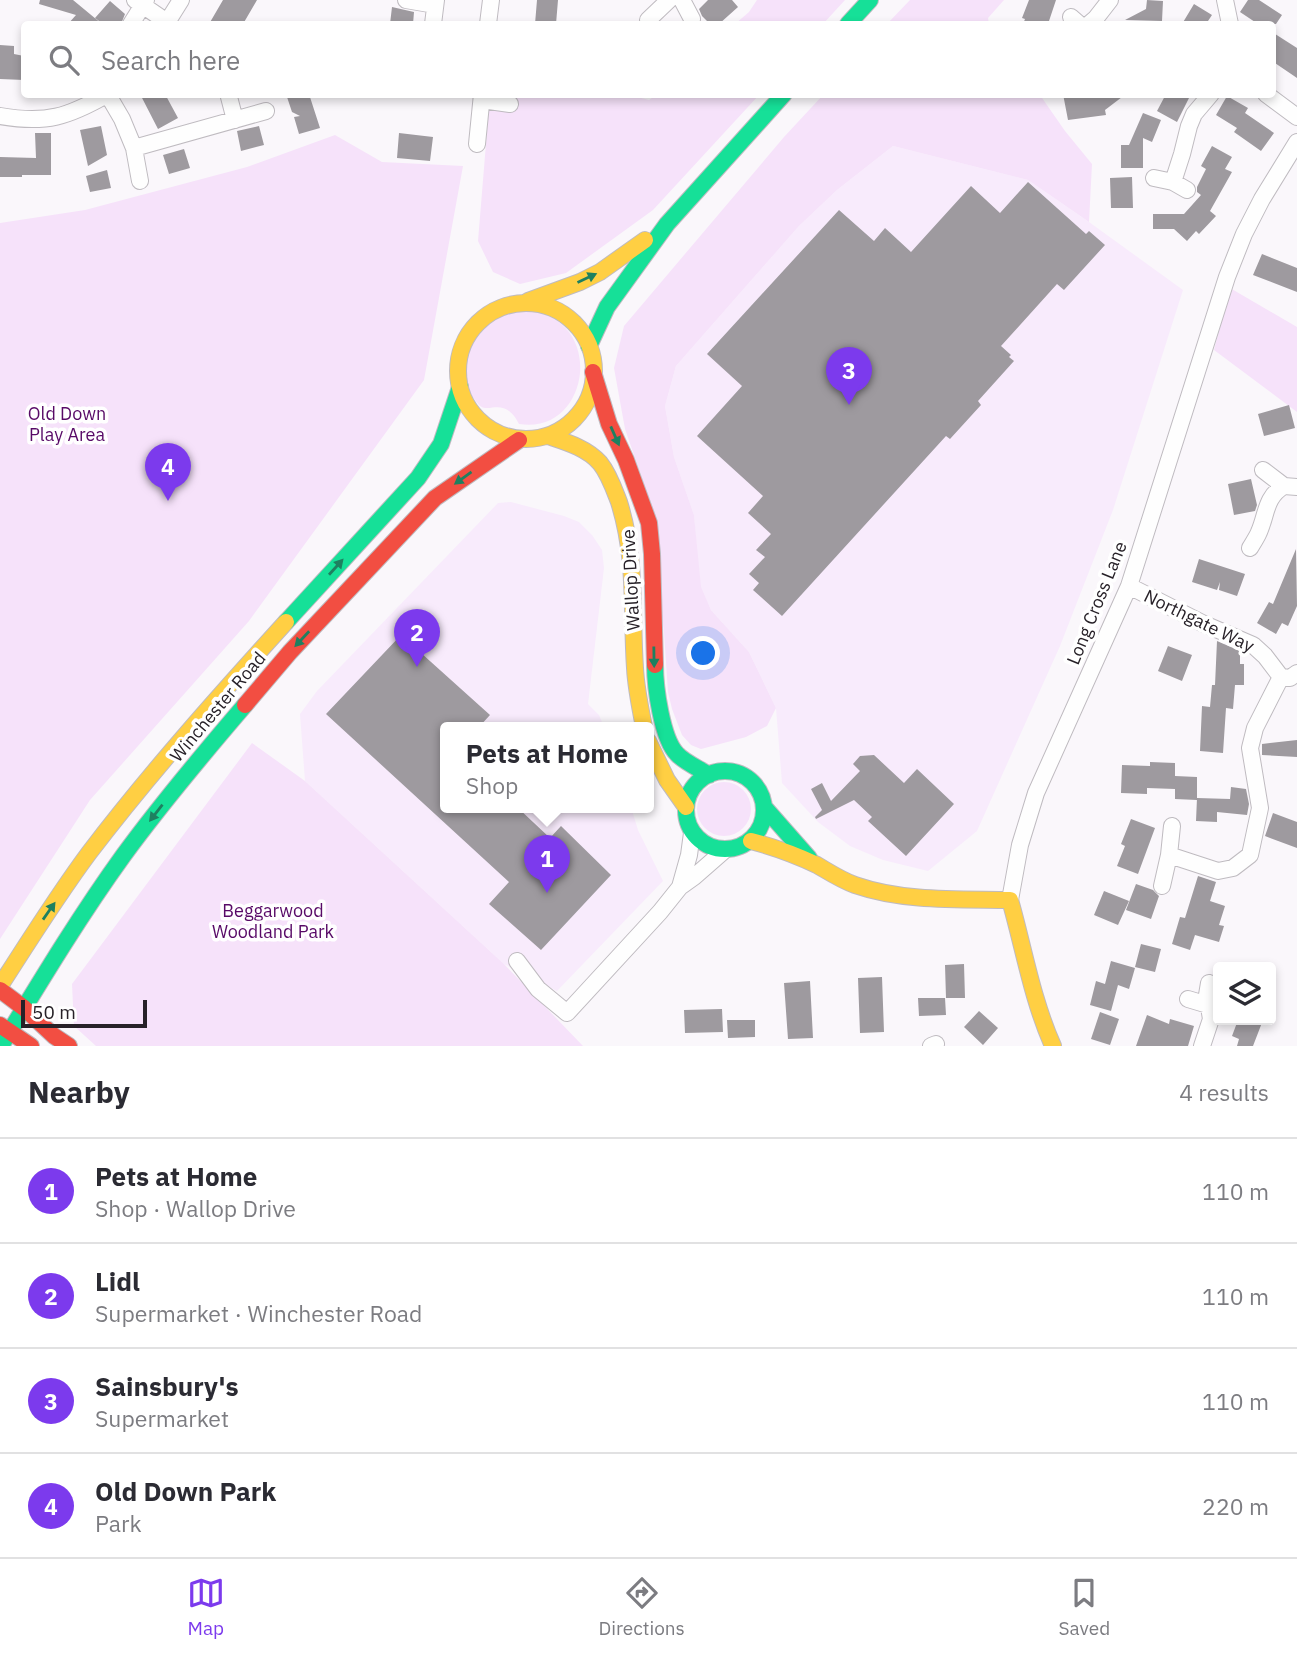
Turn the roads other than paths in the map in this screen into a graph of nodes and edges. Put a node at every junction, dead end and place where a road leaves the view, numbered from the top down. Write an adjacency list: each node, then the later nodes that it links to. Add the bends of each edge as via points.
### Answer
1 (181, 0): 15 (street)
2 (406, 0): 10 (street)
3 (491, 0): 17 (street)
4 (669, 0): 12 (street)
5 (682, 0): 11 (street)
6 (870, 0): 18 (main road)
7 (1110, 0): 19 (street)
8 (1224, 0): 20 (street)
9 (141, 1): 13 (street); 14 (street)
10 (436, 2): 16 (street)
11 (692, 19)
12 (648, 20)
13 (132, 21)
14 (165, 21)
15 (168, 21)
16 (433, 21)
17 (488, 21)
18 (851, 21)
19 (1092, 21)
20 (1229, 21)
21 (102, 98): 31 (street, via 45,120)
22 (110, 98): 36 (street)
23 (229, 98): 33 (street)
24 (482, 98): 35 (street)
25 (486, 98): 29 (street)
26 (780, 98): 39 (main road)
27 (1208, 98): 37 (street, via 1189,125 1180,186)
28 (1271, 98): 32 (street)
29 (510, 104)
30 (266, 111): 33 (street)
31 (0, 116)
32 (1297, 117)
33 (235, 120): 36 (street)
34 (1297, 142): 49 (street, Long Cross Lane, via 1262,199 1227,278)
35 (478, 144)
36 (134, 148): 38 (street)
37 (1154, 178)
38 (140, 181)
39 (667, 224): 40 (main road, one-way to 39, via 600,272); 41 (main road, via 607,307)
40 (523, 303): 41 (main road, via 552,306 568,314); 43 (main road, via 488,314 471,330 461,351)
41 (589, 346): 42 (main road)
42 (593, 372): 44 (main road, via 590,392 575,417); 53 (main road, Wallop Drive, one-way to 53, via 649,523 655,679 661,719 676,754)
43 (460, 387): 45 (main road, via 467,406 486,428); 67 (main road, Winchester Road, one-way to 43, via 102,837 219,696 418,478 441,444)
44 (548, 436): 45 (main road); 51 (main road, Wallop Drive, via 583,450 600,464 623,512 632,554 635,675)
45 (519, 440): 70 (main road, Winchester Road, one-way to 70, via 435,498 290,652 123,856)
46 (1263, 470): 47 (street)
47 (1290, 486): 48 (street, via 1276,490 1269,500)
48 (1250, 548)
49 (1129, 586): 50 (street, Northgate Way, via 1253,645); 64 (street, Long Cross Lane, via 1036,793)
50 (1289, 675): 60 (street, via 1255,728 1250,748 1260,807 1250,855 1218,871)
51 (643, 722)
52 (654, 752): 54 (main road)
53 (709, 775): 54 (main road, via 693,788); 55 (main road, via 724,771 746,777 760,791)
54 (686, 807): 57 (main road)
55 (765, 807): 58 (main road, via 764,820); 61 (main road)
56 (1172, 825): 60 (street)
57 (692, 833): 59 (main road); 63 (street)
58 (751, 841): 59 (main road); 61 (main road)
59 (726, 849): 63 (street)
60 (1169, 855): 62 (street)
61 (814, 863): 64 (main road, via 839,879 891,894 937,900)
62 (1161, 886)
63 (680, 887): 65 (street, via 567,1013 538,989)
64 (1010, 900): 75 (main road, Long Cross Lane, via 1032,995)
65 (517, 961)
66 (1209, 983): 69 (street)
67 (0, 988): 70 (main road)
68 (1188, 999): 69 (street)
69 (1208, 1005): 76 (street, via 1211,1019)
70 (24, 1008): 71 (main road, Winchester Road); 74 (main road)
71 (5, 1028): 72 (main road, Winchester Road); 73 (main road)
72 (1, 1046)
73 (31, 1046)
74 (69, 1046)
75 (1052, 1046)
76 (1202, 1046)

